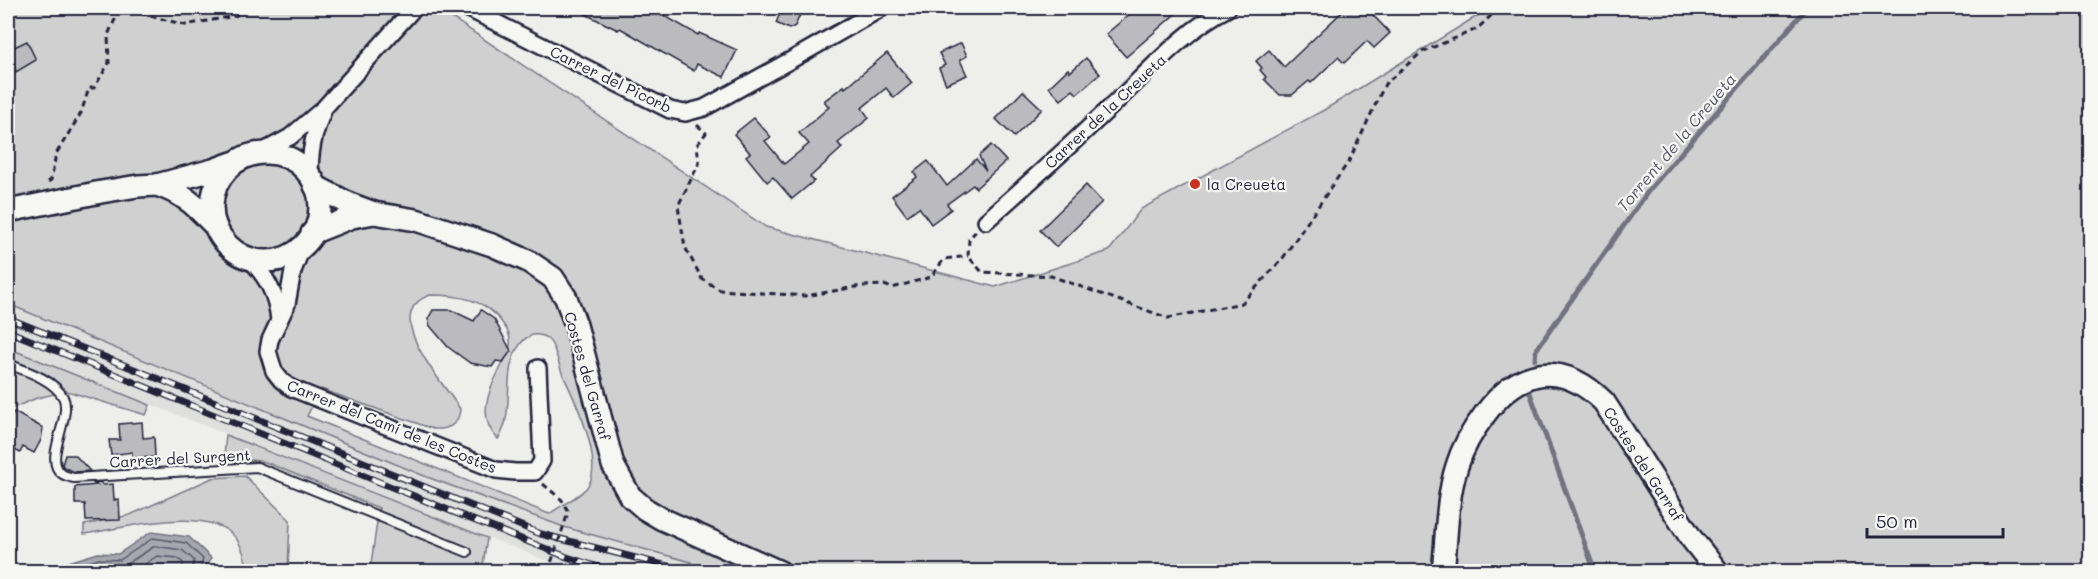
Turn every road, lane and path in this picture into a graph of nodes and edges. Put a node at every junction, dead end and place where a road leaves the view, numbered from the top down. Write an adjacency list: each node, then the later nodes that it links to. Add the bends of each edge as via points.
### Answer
1 (120, 8): 2 (path, via 185,25 235,16); 14 (path, via 108,35 109,63 94,88 89,88 81,113 57,154 51,180)
2 (251, 8)
3 (414, 8): 8 (street)
4 (467, 8): 9 (street, Carrer del Picorb, via 670,110)
5 (882, 8): 9 (street, Carrer del Picorb, via 704,108)
6 (1228, 8): 17 (street, Carrer de la Creueta, via 1183,38)
7 (1499, 8): 20 (path, via 1477,29 1422,52 1385,84 1349,161 1283,258 1242,303 1168,318 1051,276 982,272)
8 (324, 108): 10 (street, via 290,136); 12 (street, via 310,151)
9 (686, 113): 20 (path, via 706,133 697,145 699,163 678,206 686,247 702,279 720,290 806,296 861,286 892,288 931,277 944,259)
10 (260, 153): 11 (main road); 12 (main road, via 289,158)
11 (240, 160): 13 (main road); 18 (main road, via 222,175 215,189 212,204)
12 (313, 181): 16 (main road, Costes del Garraf, via 350,204); 19 (main road, via 320,210)
13 (157, 185): 15 (main road, via 110,190); 18 (main road, via 178,192)
14 (41, 186)
15 (8, 211)
16 (374, 213): 19 (main road, Costes del Garraf, via 352,217); 28 (main road, Costes del Garraf, via 416,220 492,245 528,261 553,278 576,325 613,465 630,495 663,519)
17 (986, 221): 20 (path, via 969,239)
18 (216, 227): 21 (main road, via 229,246)
19 (308, 239): 21 (main road, via 291,254 277,259); 22 (street, Carrer del Camí de les Costes, via 293,272 287,304)
20 (968, 256)
21 (248, 257): 22 (street, via 270,283)
22 (279, 321): 25 (street, Carrer del Camí de les Costes, via 270,340 270,360 274,371 291,388 496,470)
23 (8, 364): 26 (lane, Carrer del Surgent, via 50,383 62,395 66,404 55,466 61,474 74,478 258,467)
24 (538, 368): 25 (street, via 543,461 535,472)
25 (528, 471): 27 (path, bridge, via 562,500 568,511)
26 (467, 552)
27 (548, 572)
28 (780, 572)
29 (1443, 572): 30 (main road, Costes del Garraf, via 1449,497 1467,438 1509,388 1523,378 1545,373 1570,377 1604,402 1691,538)
30 (1718, 572)

